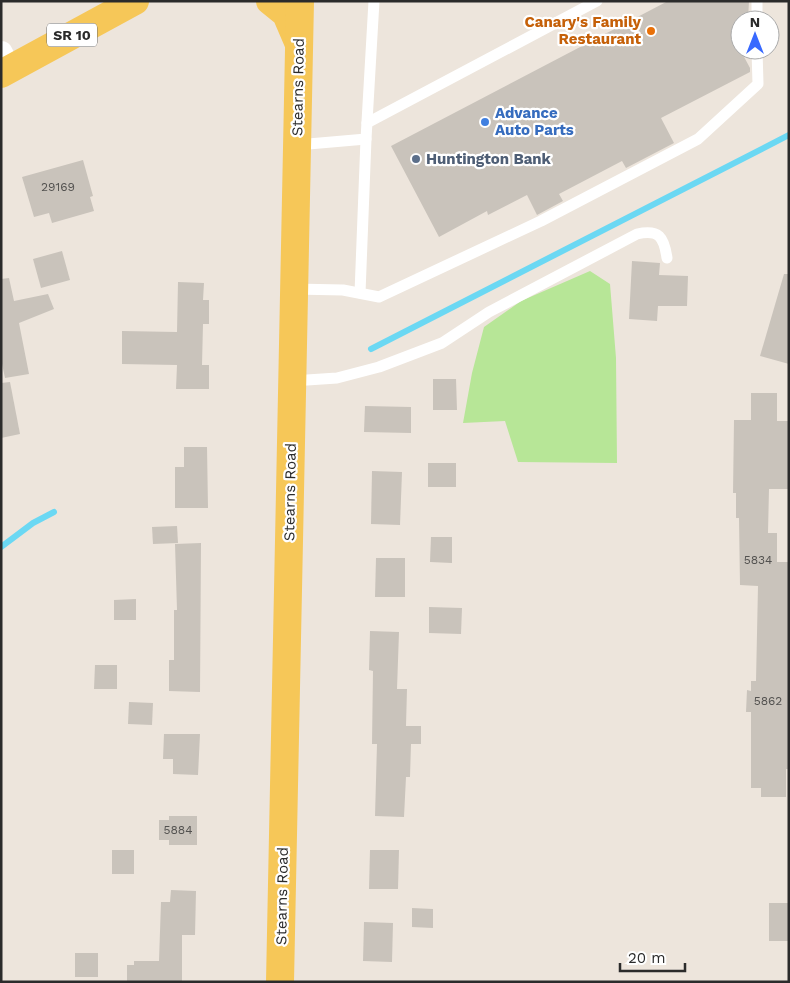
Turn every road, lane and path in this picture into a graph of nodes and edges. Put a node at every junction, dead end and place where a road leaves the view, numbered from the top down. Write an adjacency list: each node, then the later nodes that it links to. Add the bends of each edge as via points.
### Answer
1 (135, 1): 8 (main road, SR 10)
2 (270, 1): 6 (main road, via 286,14)
3 (300, 1): 6 (main road, Stearns Road)
4 (374, 1): 9 (lane)
5 (597, 1): 9 (lane)
6 (299, 42): 11 (main road, Stearns Road)
7 (757, 60): 14 (lane, via 758,84 698,139 540,221 379,297)
8 (4, 65)
9 (367, 123): 10 (lane)
10 (366, 139): 11 (lane); 14 (lane)
11 (297, 144): 13 (main road, Stearns Road)
12 (667, 258): 15 (lane, via 665,243 659,236 648,232 637,234 489,312 442,343 380,367 336,378)
13 (294, 288): 14 (lane); 15 (main road, Stearns Road)
14 (360, 293)
15 (292, 380): 16 (main road, Stearns Road)
16 (280, 982)

